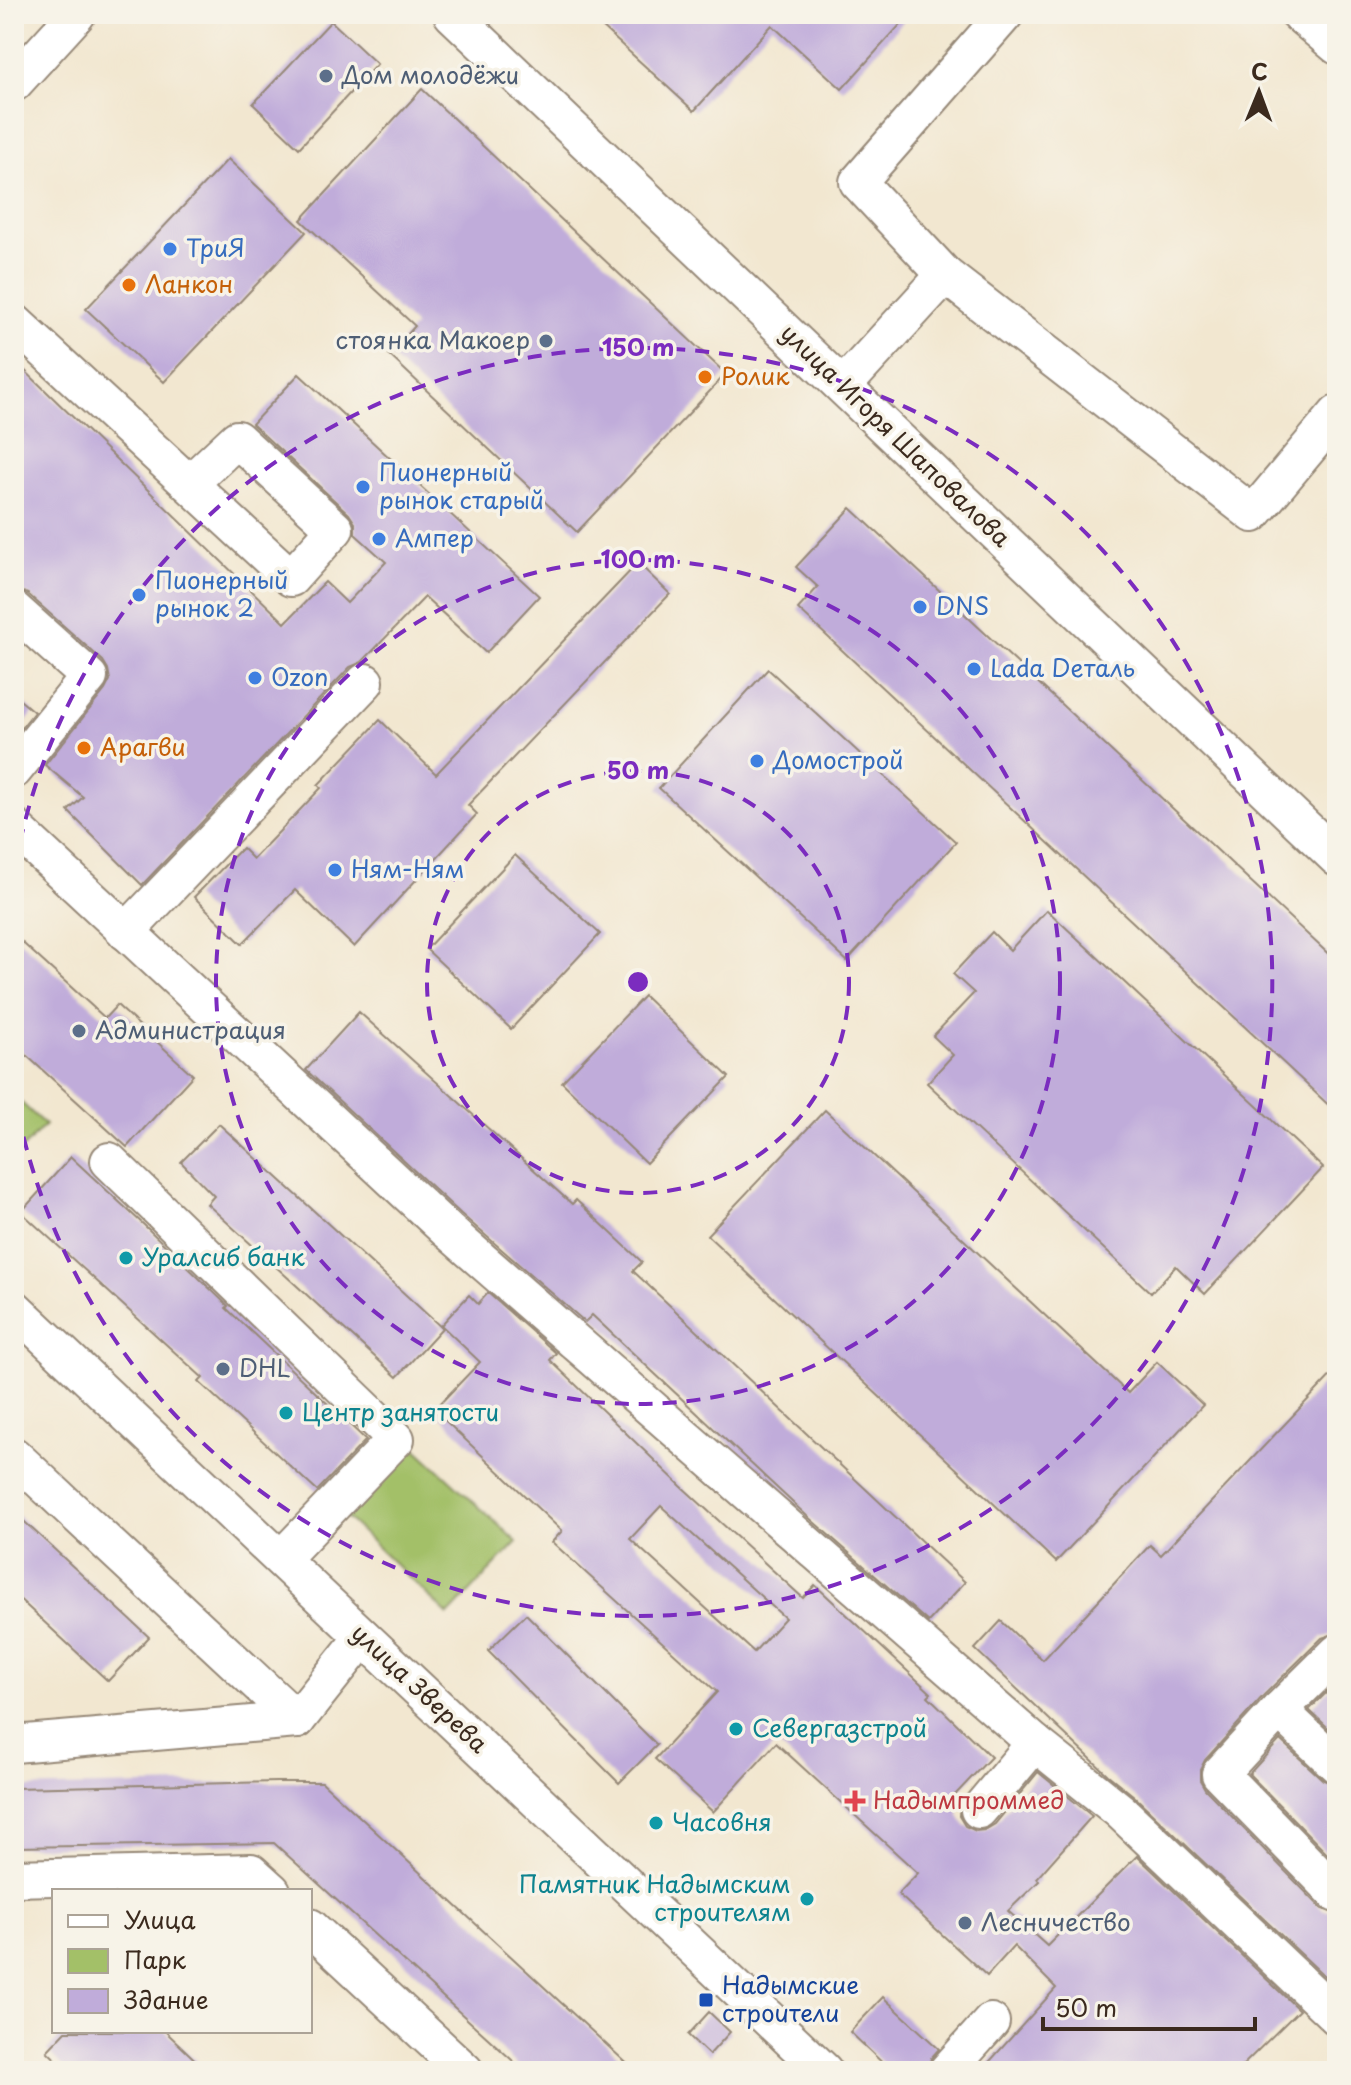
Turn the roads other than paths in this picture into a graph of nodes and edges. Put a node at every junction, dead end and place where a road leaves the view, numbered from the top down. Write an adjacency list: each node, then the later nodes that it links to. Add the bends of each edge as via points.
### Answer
1 (77, 14): 6 (street)
2 (452, 14): 9 (street, улица Игоря Шаповалова)
3 (1005, 14): 7 (street, via 858,182)
4 (1299, 14): 5 (street)
5 (1337, 46)
6 (14, 83)
7 (945, 275): 9 (street); 10 (street, via 1253,514)
8 (14, 322): 11 (street)
9 (843, 386): 16 (street, улица Игоря Шаповалова)
10 (1337, 414)
11 (189, 484)
12 (14, 610): 14 (street, via 89,677)
13 (365, 682): 17 (street)
14 (14, 770)
15 (14, 827): 17 (street)
16 (1337, 858)
17 (126, 932): 26 (street, via 447,1230)
18 (109, 1161): 21 (street, via 396,1439)
19 (14, 1308): 21 (street, улица Зверева)
20 (14, 1456): 25 (street)
21 (281, 1559): 22 (street, улица Зверева)
22 (363, 1637): 25 (street); 37 (street, улица Зверева)
23 (1337, 1653): 24 (street)
24 (1279, 1710): 28 (street); 32 (street, via 1220,1774)
25 (297, 1720): 27 (street)
26 (1035, 1743): 29 (street); 34 (street, via 1120,1811)
27 (14, 1744)
28 (1337, 1765)
29 (979, 1810)
30 (14, 1878): 31 (street)
31 (251, 1885)
32 (1337, 1894)
33 (312, 1929): 36 (street)
34 (1337, 2017)
35 (991, 2022): 38 (street)
36 (465, 2071)
37 (824, 2071)
38 (947, 2071)

